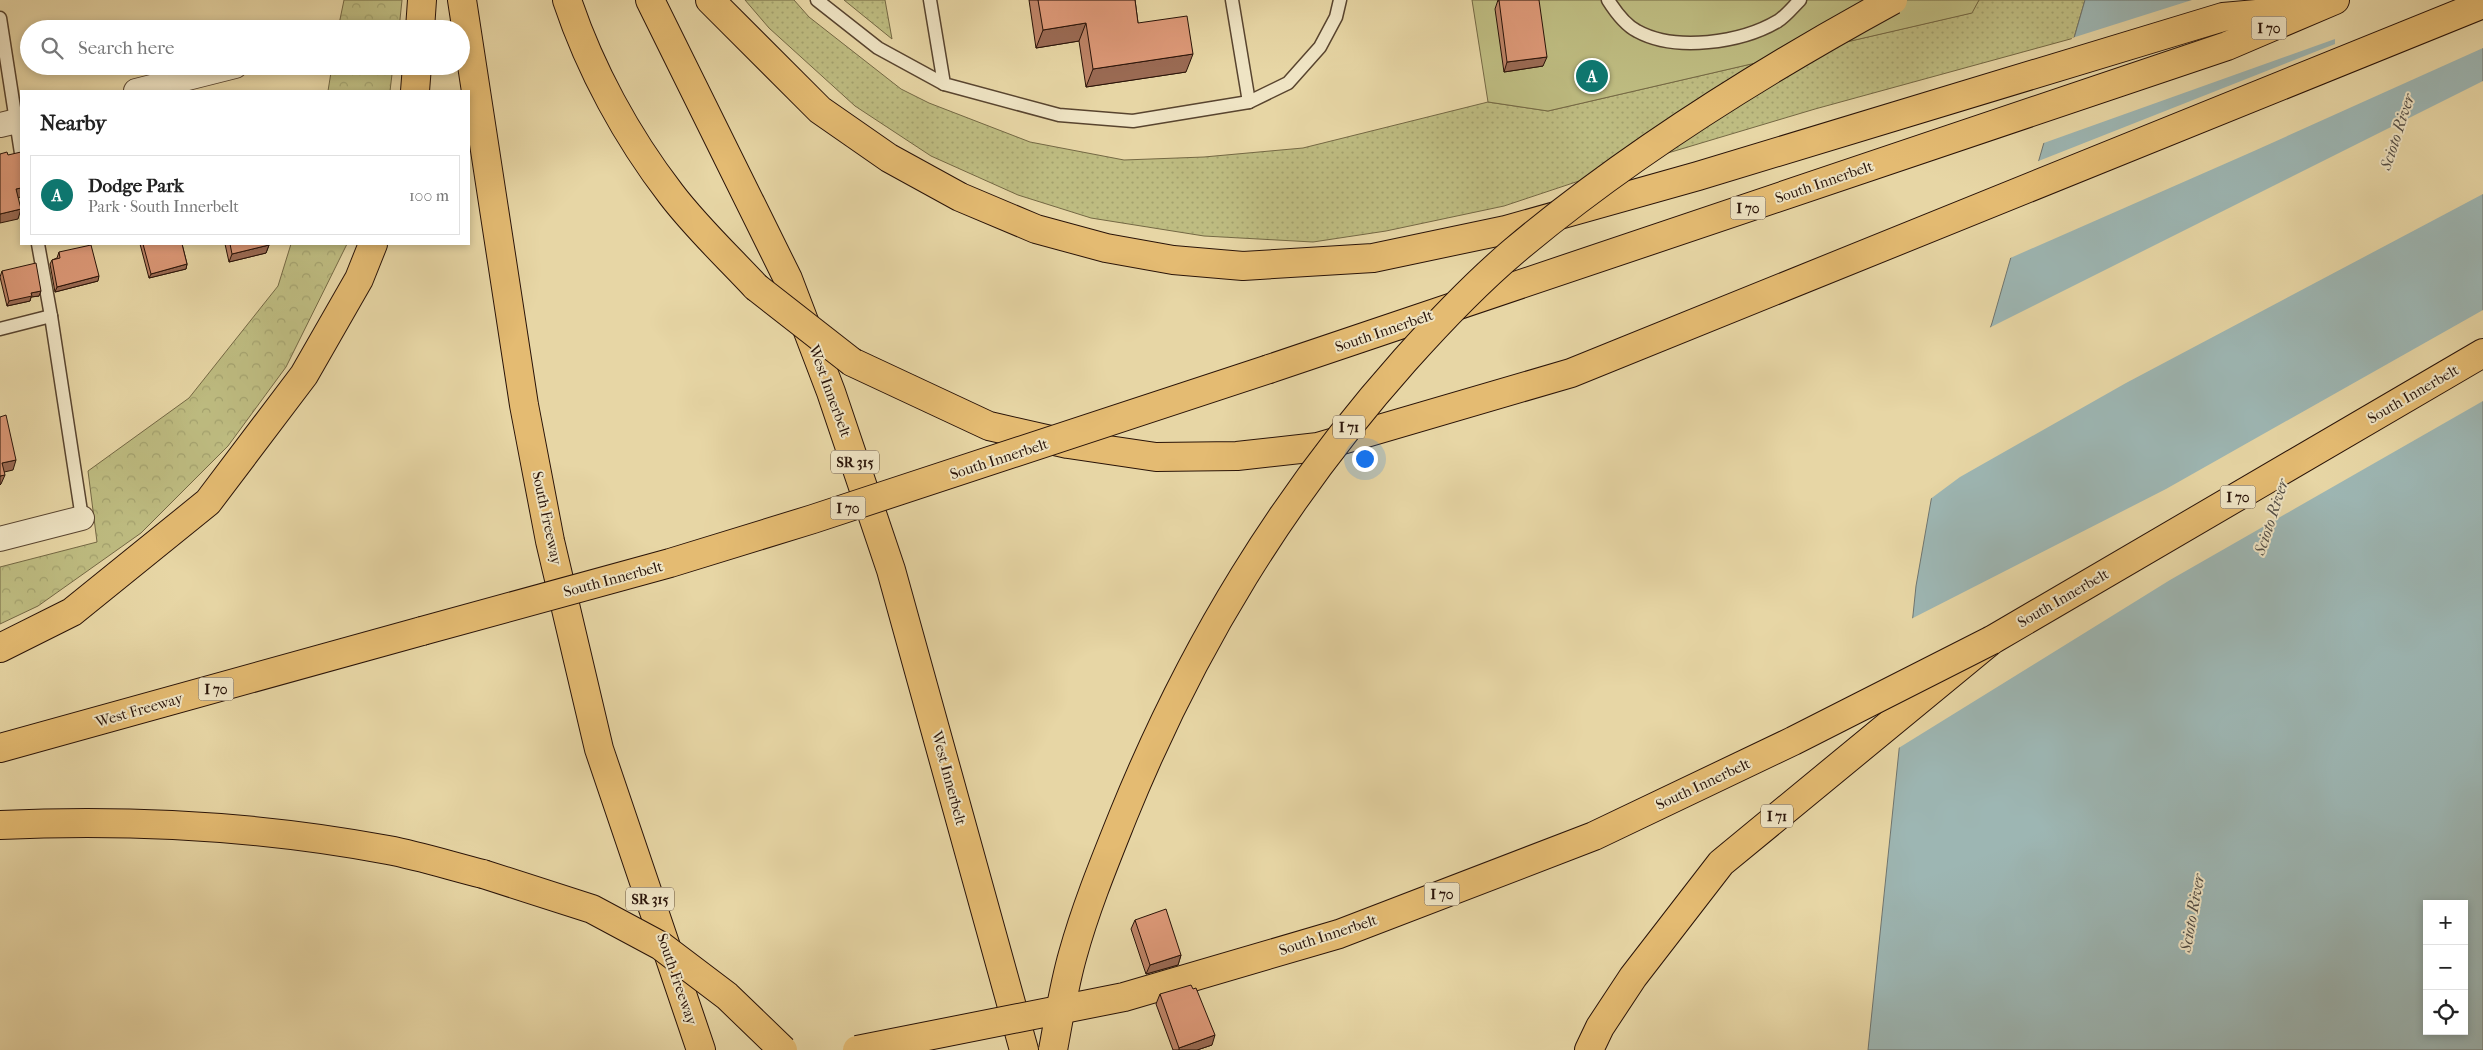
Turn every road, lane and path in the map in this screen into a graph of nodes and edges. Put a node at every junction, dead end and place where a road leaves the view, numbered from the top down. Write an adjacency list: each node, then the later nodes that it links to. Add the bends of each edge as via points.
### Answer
1 (422, 0): 16 (highway)
2 (462, 0): 17 (highway, South Freeway / SR 315)
3 (567, 0): 14 (highway, bridge, via 599,76 633,138 671,195 756,287 852,362 989,426 1068,444 1156,457 1237,456 1318,447 1571,373)
4 (650, 0): 43 (highway, West Innerbelt / SR 315, via 788,279 831,392 891,570)
5 (710, 0): 13 (highway, via 820,110 889,158 960,197 1036,229 1106,248 1173,260 1243,266 1373,258 1506,230 1698,176 2223,17)
6 (817, 0): 21 (lane, via 878,48)
7 (930, 0): 21 (lane)
8 (1232, 0): 24 (lane)
9 (1340, 0): 24 (lane, via 1336,17 1320,47 1288,83)
10 (1608, 0): 11 (lane, via 1635,31 1661,42 1695,43 1742,37 1779,20)
11 (1800, 0)
12 (1893, 0): 44 (highway, I 71, bridge, via 1817,42 1621,166 1512,252 1439,323 1371,399 1315,469 1273,530 1216,620 1169,709 1096,882 1072,956)
13 (2323, 4): 34 (highway, South Innerbelt / I 70, bridge, via 2227,46 1269,370 813,519 670,563)
14 (2483, 4)
15 (0, 18): 25 (lane)
16 (421, 20)
17 (465, 20)
18 (470, 52): 40 (highway, South Freeway / SR 315, via 524,404 550,541 599,749)
19 (199, 75): 22 (street)
20 (416, 75): 23 (highway)
21 (944, 84): 24 (lane, via 1059,115 1133,121)
22 (140, 90)
23 (415, 90)
24 (1249, 102)
25 (12, 122): 26 (lane)
26 (20, 150)
27 (38, 245): 29 (lane)
28 (373, 245): 36 (highway, via 359,279 304,375 208,502 72,612)
29 (52, 316): 30 (lane); 32 (lane)
30 (0, 329)
31 (2483, 353): 35 (highway, South Innerbelt / I 70)
32 (82, 518): 33 (street)
33 (0, 539)
34 (422, 631): 37 (highway, West Freeway / I 70)
35 (1992, 640): 39 (highway, I 71, bridge, via 1721,863 1638,970); 42 (highway, South Innerbelt / I 70, bridge, via 1793,741 1594,836 1339,934 1124,997)
36 (0, 648)
37 (0, 748)
38 (0, 825): 41 (highway, bridge, via 175,824 293,835 389,850 483,874 592,909 661,946 727,996)
39 (1594, 1039)
40 (701, 1050)
41 (783, 1050)
42 (857, 1050)
43 (1024, 1050)
44 (1053, 1050)

